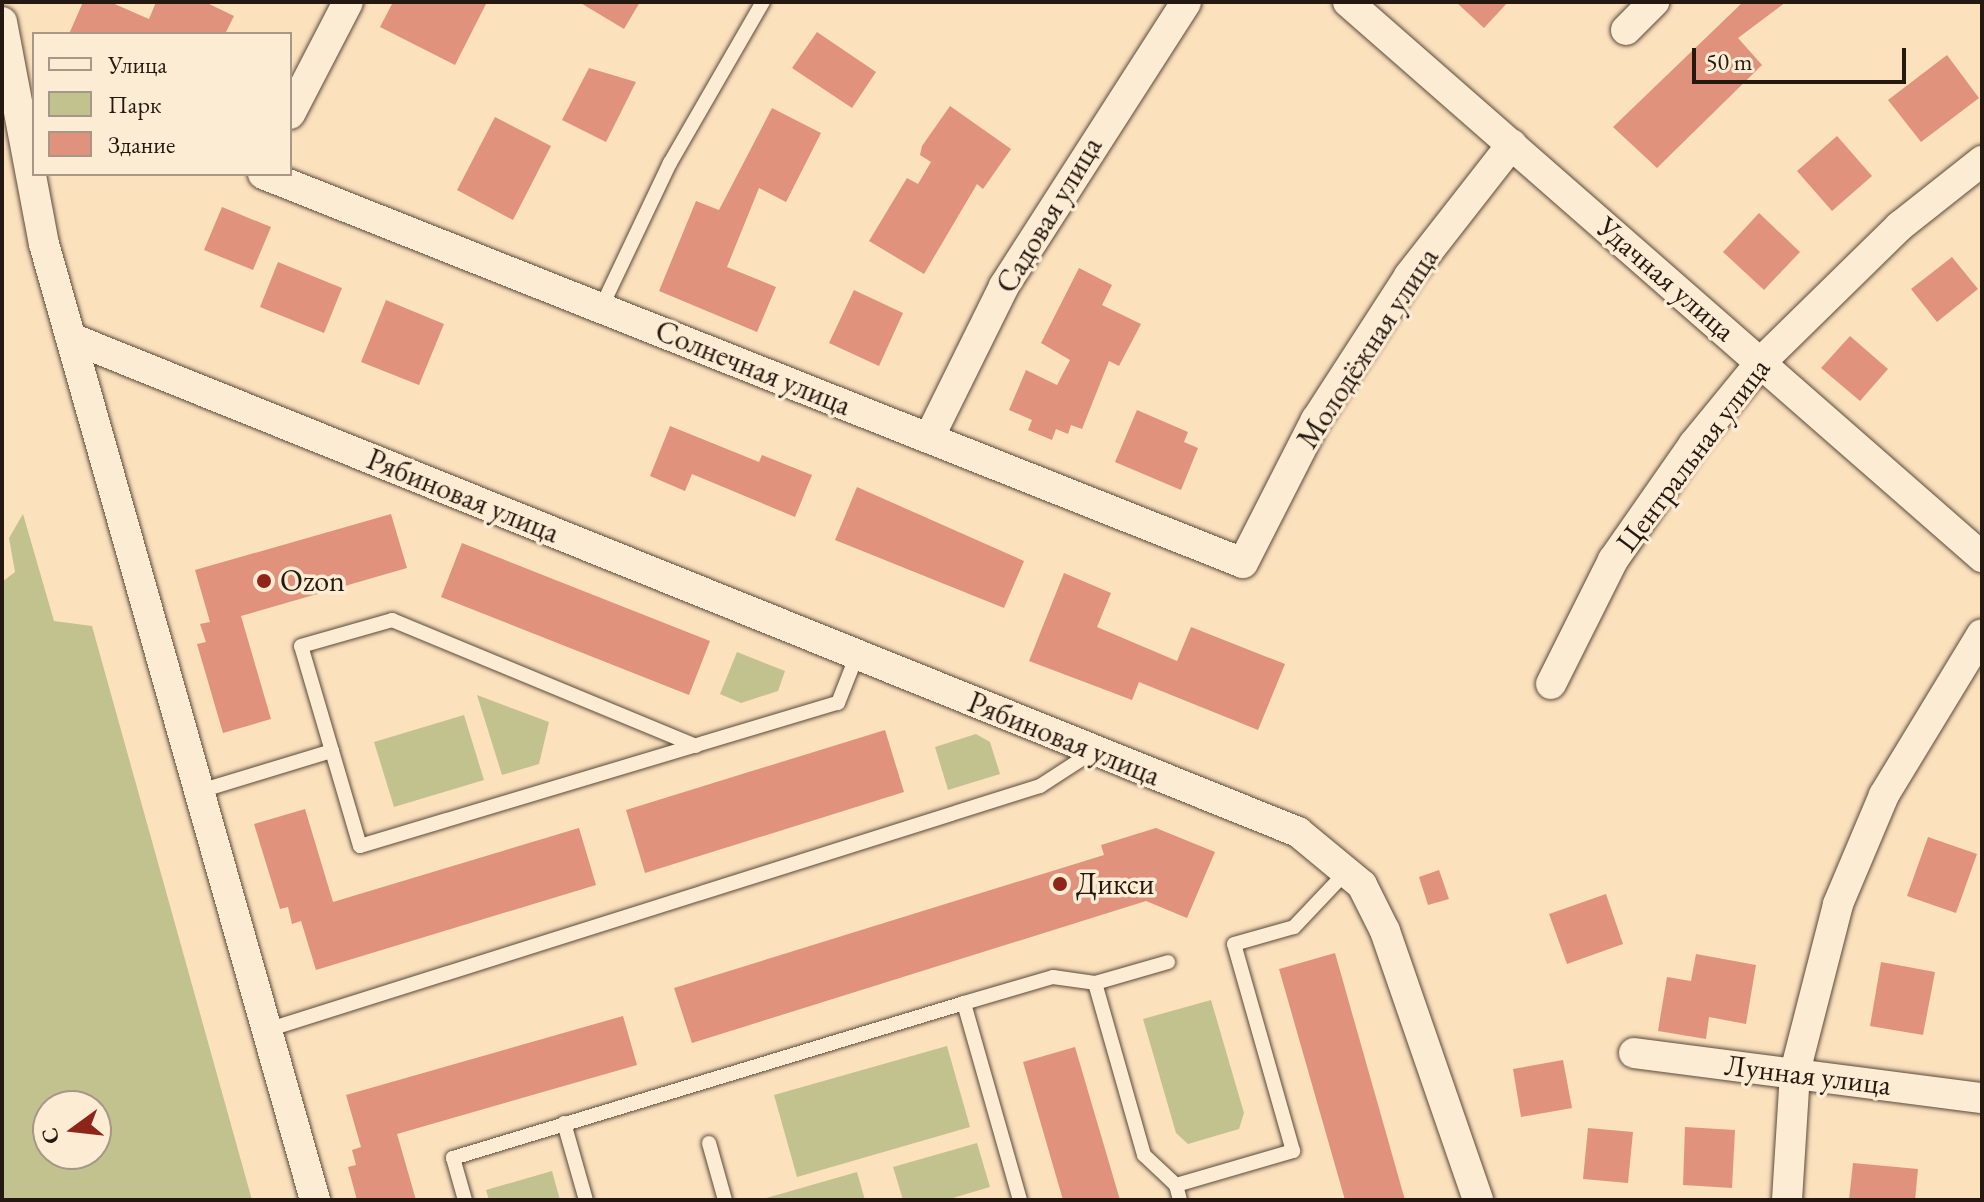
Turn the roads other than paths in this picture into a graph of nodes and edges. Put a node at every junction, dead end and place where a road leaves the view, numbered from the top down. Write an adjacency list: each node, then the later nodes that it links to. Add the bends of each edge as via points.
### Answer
1 (348, 2): 9 (street)
2 (763, 2): 15 (lane, via 670,163)
3 (1186, 2): 18 (street, Садовая улица, via 1004,286)
4 (1348, 2): 11 (street, Удачная улица)
5 (1654, 2): 7 (street)
6 (2, 22): 8 (street)
7 (1626, 30)
8 (26, 81): 10 (street)
9 (292, 110)
10 (32, 135)
11 (1512, 144): 17 (street, Удачная улица); 20 (street, Молодёжная улица, via 1409,276 1316,420)
12 (1982, 161): 17 (street, Центральная улица, via 1900,226)
13 (36, 176): 16 (street, via 44,244)
14 (268, 176): 15 (street, Солнечная улица)
15 (601, 308): 18 (street, Солнечная улица)
16 (71, 338): 22 (street, Рябиновая улица); 27 (street)
17 (1761, 362): 19 (street, Удачная улица); 23 (street, Центральная улица, via 1694,444 1613,560)
18 (929, 438): 20 (street, Солнечная улица)
19 (1982, 557)
20 (1243, 563)
21 (1982, 634): 34 (street, via 1884,795 1838,904)
22 (857, 655): 24 (lane, via 838,703); 26 (street, Рябиновая улица)
23 (1551, 684)
24 (696, 746): 25 (lane, via 360,846); 25 (lane, via 392,620 301,646)
25 (332, 751): 27 (lane)
26 (1094, 751): 28 (street, Рябиновая улица, via 1298,832); 32 (lane, via 1040,786)
27 (200, 791): 32 (street)
28 (1347, 871): 38 (lane, via 1294,927 1234,944 1293,1151); 45 (street, Рябиновая улица, via 1385,931)
29 (1168, 962): 30 (lane)
30 (1095, 983): 31 (lane, via 1053,977); 38 (lane, via 1144,1155)
31 (964, 1003): 36 (lane); 43 (lane)
32 (267, 1030): 39 (street)
33 (1634, 1053): 34 (street, Лунная улица)
34 (1795, 1072): 35 (street, Лунная улица); 46 (street)
35 (1982, 1098)
36 (564, 1123): 40 (lane, via 453,1158); 41 (lane)
37 (709, 1143): 42 (lane)
38 (1176, 1185): 44 (lane)
39 (315, 1200)
40 (465, 1200)
41 (586, 1200)
42 (725, 1200)
43 (1020, 1200)
44 (1180, 1200)
45 (1478, 1200)
46 (1787, 1200)

